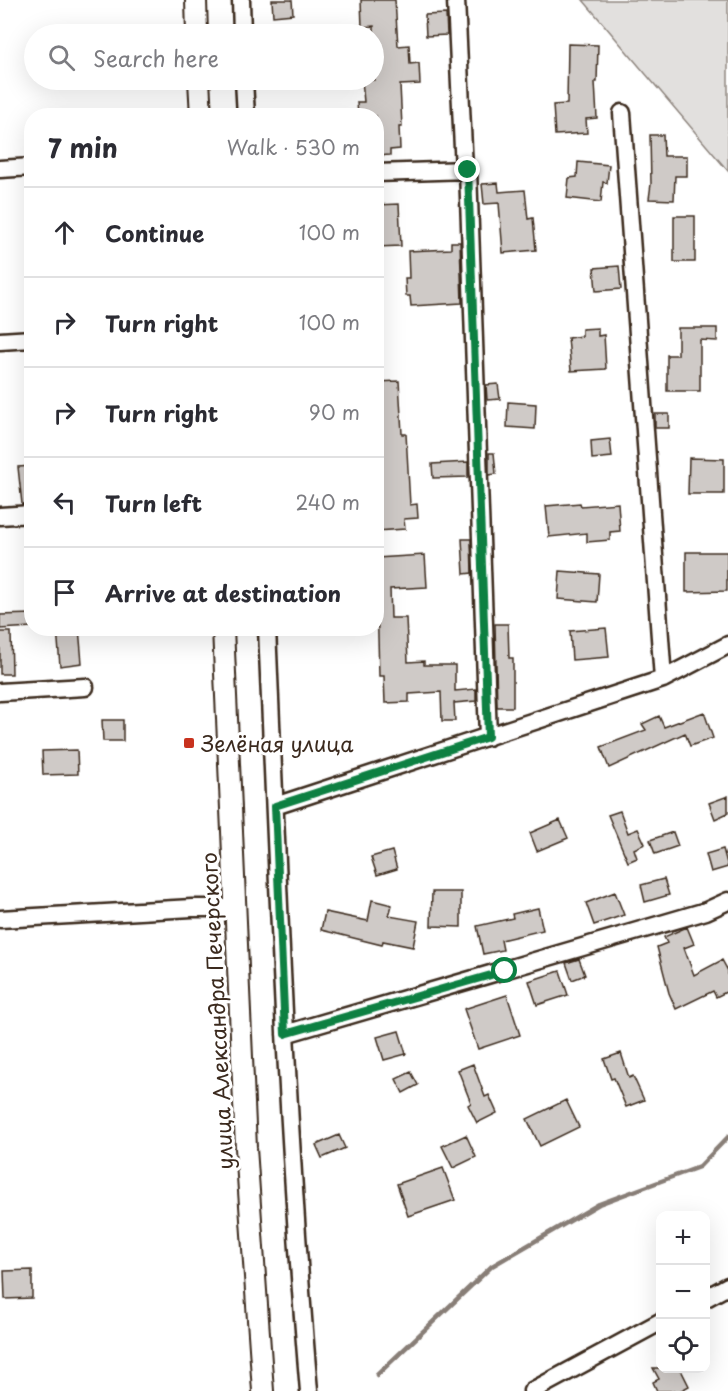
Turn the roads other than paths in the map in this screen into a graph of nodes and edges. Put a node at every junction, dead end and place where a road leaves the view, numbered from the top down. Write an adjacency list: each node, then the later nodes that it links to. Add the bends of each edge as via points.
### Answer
1 (196, 0): 4 (main road)
2 (241, 0): 5 (street)
3 (456, 0): 13 (street)
4 (197, 24)
5 (242, 24)
6 (200, 90): 8 (main road)
7 (245, 90): 9 (street)
8 (201, 108)
9 (246, 108)
10 (622, 112): 22 (street)
11 (24, 168): 12 (street)
12 (0, 169)
13 (464, 170): 14 (street); 25 (street, via 468,170)
14 (384, 172)
15 (24, 340): 16 (street)
16 (0, 341)
17 (24, 514): 18 (street)
18 (0, 516)
19 (223, 636): 28 (main road, улица Александра Печерского)
20 (267, 636): 26 (street)
21 (728, 645): 22 (street)
22 (663, 680): 25 (street)
23 (85, 687): 24 (street)
24 (0, 692)
25 (488, 737): 26 (street)
26 (275, 806): 30 (street)
27 (728, 901): 30 (street, via 683,918)
28 (235, 908): 29 (street); 34 (main road, улица Александра Печерского)
29 (0, 919)
30 (285, 1034): 35 (street)
31 (728, 1286): 32 (street)
32 (710, 1295)
33 (656, 1324): 36 (street)
34 (263, 1391)
35 (309, 1391)
36 (532, 1391)

